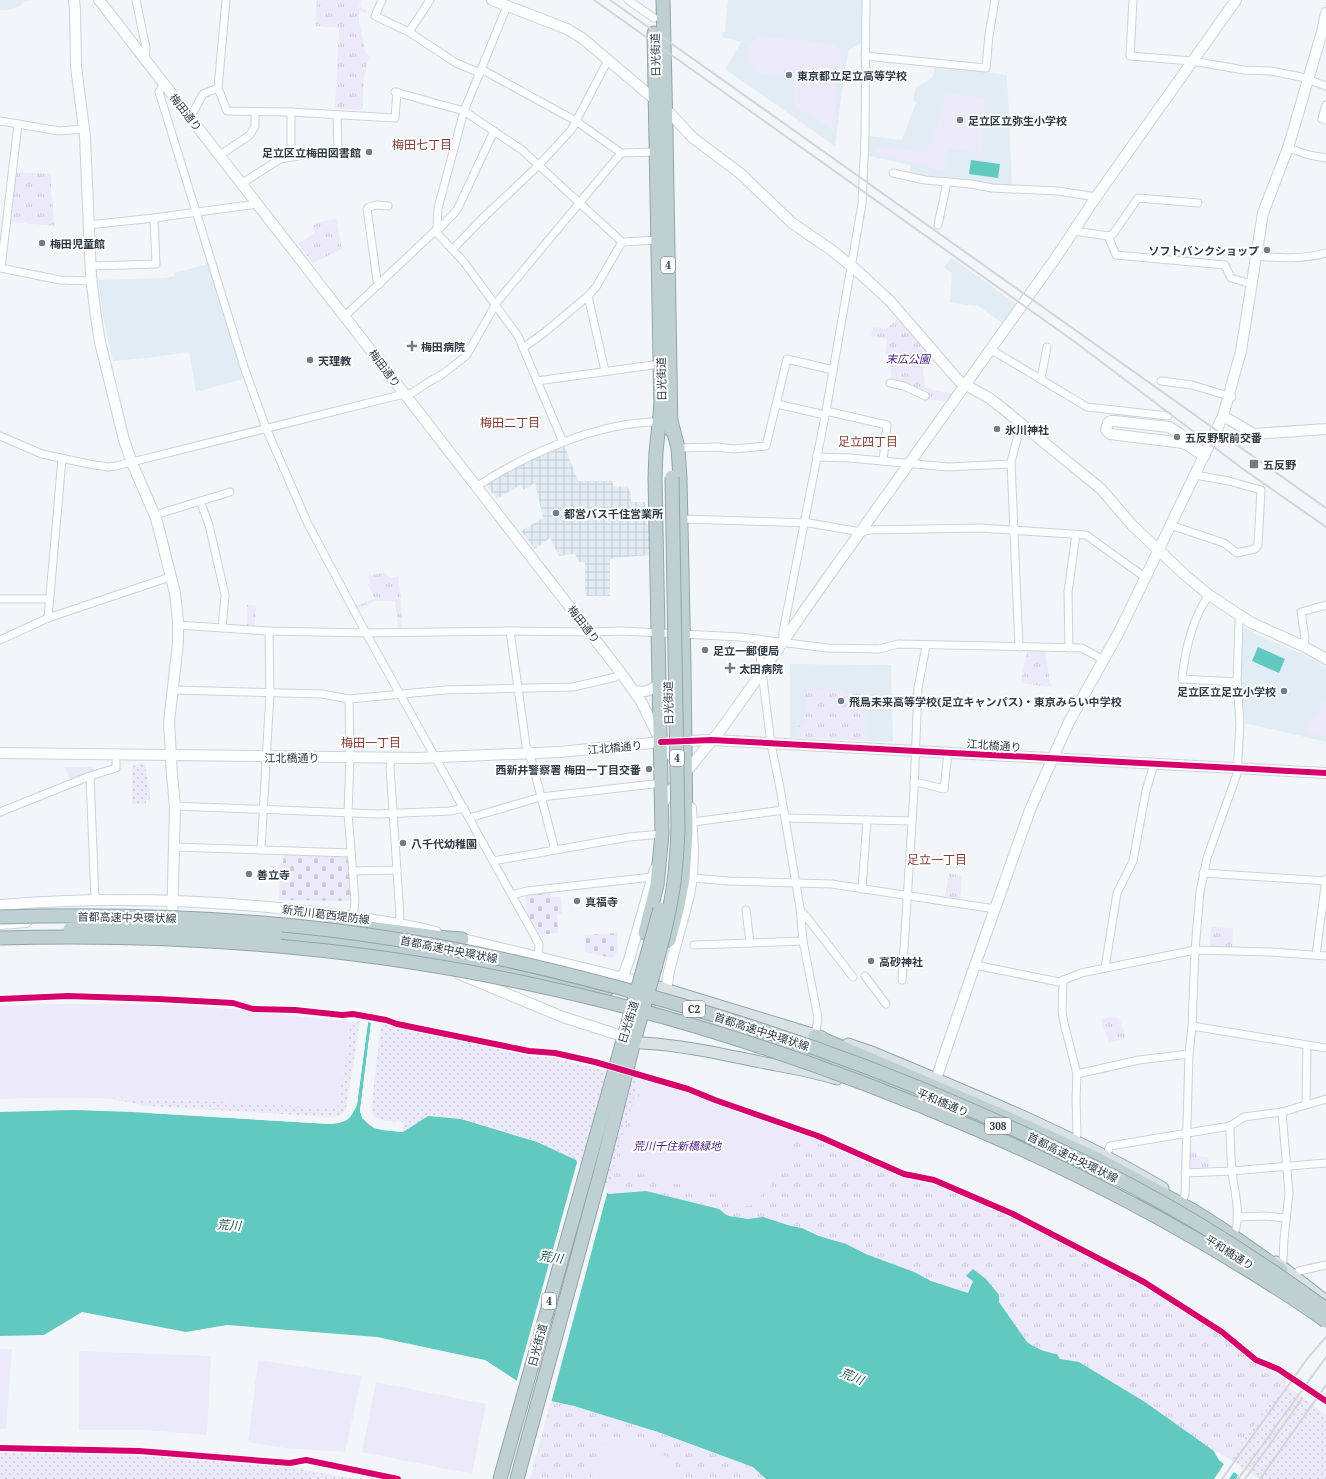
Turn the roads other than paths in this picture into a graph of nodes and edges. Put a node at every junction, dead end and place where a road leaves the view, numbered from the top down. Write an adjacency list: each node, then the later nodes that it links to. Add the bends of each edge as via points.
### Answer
1 (74, 0): 39 (street, via 76,67)
2 (99, 0): 20 (street, 梅田通り)
3 (136, 0): 20 (street, via 146,48)
4 (226, 0): 27 (street)
5 (382, 0): 18 (street, via 375,16)
6 (430, 0): 18 (street)
7 (492, 0): 15 (street)
8 (628, 0): 17 (street)
9 (654, 0): 17 (highway, 日光街道 / 4)
10 (663, 0): 28 (highway, 日光街道 / 4)
11 (866, 0): 19 (street)
12 (995, 0): 19 (street, via 986,68)
13 (1133, 0): 22 (street, via 1130,56)
14 (1236, 0): 22 (street)
15 (507, 6): 21 (street, via 567,29); 23 (street)
16 (1326, 12): 24 (street)
17 (654, 18): 28 (highway, 日光街道 / 4)
18 (410, 32): 23 (street, via 456,63)
19 (865, 56): 68 (street, via 862,204)
20 (145, 59): 25 (street, 梅田通り)
21 (608, 60): 28 (street); 37 (street)
22 (1192, 61): 24 (street, via 1244,70 1272,71); 51 (street)
23 (481, 71): 30 (street); 37 (street)
24 (1308, 79): 26 (street); 41 (street)
25 (164, 84): 34 (street, 梅田通り); 56 (street, via 160,92)
26 (1326, 86)
27 (218, 88): 31 (street, via 227,111); 34 (street, via 203,94)
28 (661, 104): 42 (highway, 日光街道 / 4); 68 (street, via 693,138 741,174 792,223); 96 (highway, 日光街道 / 4)
29 (1326, 105): 35 (street, via 1322,119)
30 (464, 111): 33 (street, via 396,92 394,118); 40 (street); 60 (street, via 438,208)
31 (255, 112): 32 (street); 44 (street, via 255,126 250,135)
32 (291, 112): 33 (street); 45 (street)
33 (337, 114): 45 (street, via 338,149)
34 (190, 118): 44 (street, 梅田通り)
35 (1326, 120)
36 (0, 121): 38 (street)
37 (576, 121): 43 (street); 47 (street, via 572,129)
38 (18, 124): 39 (street, via 59,131); 70 (street)
39 (84, 129): 58 (street)
40 (494, 131): 47 (street); 60 (street, via 457,210)
41 (1288, 148): 46 (street); 67 (street, via 1265,204)
42 (657, 152): 43 (street); 63 (highway, 日光街道 / 4)
43 (621, 153): 52 (street)
44 (220, 155): 50 (street, 梅田通り)
45 (291, 157): 50 (street, via 280,159)
46 (1326, 158)
47 (539, 165): 52 (street); 65 (street)
48 (893, 172): 49 (street, via 925,180)
49 (947, 182): 51 (street, via 992,188 1058,191); 59 (street)
50 (241, 184): 54 (street, 梅田通り)
51 (1096, 197): 61 (street)
52 (579, 202): 64 (street); 75 (street)
53 (1198, 203): 62 (street, via 1138,198 1113,234)
54 (257, 204): 56 (street); 76 (street, 梅田通り)
55 (388, 206): 72 (street, via 377,205 367,209 377,280)
56 (197, 213): 57 (street); 98 (street, via 231,327)
57 (154, 218): 58 (street); 69 (street, via 156,264)
58 (88, 225): 69 (street)
59 (938, 225)
60 (436, 230): 65 (street); 72 (street)
61 (1074, 231): 62 (street); 79 (street)
62 (1108, 236): 73 (street, via 1116,255 1225,265 1230,278)
63 (658, 240): 64 (street); 80 (highway, 日光街道 / 4)
64 (622, 242): 74 (street)
65 (453, 249): 75 (street)
66 (1326, 252): 67 (street, via 1309,257)
67 (1255, 256): 73 (street)
68 (851, 265): 81 (street); 87 (street, via 890,301)
69 (91, 266): 71 (street)
70 (1, 268): 71 (street, via 60,280)
71 (92, 281): 107 (street, via 100,342)
72 (380, 284): 76 (street)
73 (1251, 284): 90 (street, via 1241,351)
74 (588, 296): 78 (street); 82 (street)
75 (495, 305): 78 (street, via 518,336); 88 (street, via 466,356 440,376 412,393)
76 (345, 316): 88 (street, 梅田通り)
77 (1047, 347): 83 (street)
78 (523, 348): 84 (street)
79 (990, 349): 83 (street); 87 (street)
80 (660, 364): 82 (street); 92 (highway, 日光街道 / 4)
81 (834, 370): 91 (street, via 787,359); 93 (street)
82 (605, 371): 84 (street)
83 (1041, 379): 94 (street, via 1087,406)
84 (537, 380): 101 (street)
85 (1161, 380): 90 (street, via 1192,385)
86 (890, 383): 89 (street, via 904,386)
87 (965, 384): 97 (street, via 989,398); 108 (street)
88 (404, 394): 98 (street); 112 (street, 梅田通り)
89 (925, 396)
90 (1230, 397): 95 (street)
91 (777, 404): 93 (street); 102 (street, via 766,446 734,449)
92 (661, 405): 96 (highway, 4); 111 (highway, 日光街道 / 4)
93 (826, 413): 104 (street); 106 (street, via 886,425)
94 (1168, 416)
95 (1223, 416): 99 (street, via 1254,434); 103 (street)
96 (665, 421): 101 (street, via 637,422); 102 (highway, 4); 111 (highway, 日光街道 / 4); 137 (highway, 4, via 656,478)
97 (1021, 424): 109 (street); 122 (street, via 1101,489)
98 (266, 428): 107 (street); 136 (street, via 308,524)
99 (1326, 429)
100 (0, 436): 105 (street, via 42,454)
101 (563, 442): 112 (street, via 505,469)
102 (678, 448): 116 (highway, 4)
103 (1205, 455): 103 (street, via 1184,443 1110,434 1106,430 1107,426 1114,420 1169,427); 110 (street)
104 (816, 457): 106 (street); 117 (street)
105 (62, 459): 107 (street, via 108,467); 126 (street)
106 (883, 461): 108 (street)
107 (132, 463): 115 (street)
108 (908, 464): 109 (street, via 948,467); 120 (street)
109 (1011, 464): 119 (street)
110 (1195, 474): 118 (street); 118 (street, via 1261,490 1258,545 1255,549 1237,553 1224,543)
111 (668, 477): 250 (highway, 日光街道 / 4, bridge, via 676,691 677,853 665,928)
112 (476, 487): 135 (street, 梅田通り)
113 (230, 492): 114 (street)
114 (200, 501): 115 (street); 132 (street, via 209,525 225,595)
115 (155, 515): 123 (street)
116 (681, 518): 117 (street); 138 (highway, 4)
117 (804, 523): 120 (street); 141 (street)
118 (1170, 525): 122 (street)
119 (1013, 530): 120 (street, via 951,528); 121 (street); 144 (street)
120 (861, 532): 141 (street)
121 (1076, 534): 124 (street, via 1086,535); 145 (street, via 1068,592)
122 (1159, 549): 124 (street); 125 (street)
123 (170, 577): 130 (street); 131 (street, via 175,593)
124 (1146, 578): 147 (street)
125 (1209, 595): 129 (street); 151 (street, via 1196,616 1182,679)
126 (49, 599): 127 (street); 130 (street)
127 (0, 600)
128 (1326, 606): 143 (street, via 1301,612 1305,638)
129 (1241, 616): 143 (street, via 1259,627); 151 (street)
130 (48, 618): 140 (street)
131 (178, 625): 132 (street); 153 (street)
132 (222, 628): 133 (street)
133 (269, 631): 136 (street); 155 (street)
134 (510, 631): 135 (street); 136 (street); 152 (street)
135 (590, 632): 137 (street, via 622,630); 149 (street, 梅田通り)
136 (366, 633): 156 (street)
137 (658, 633): 138 (street); 150 (highway, 4)
138 (683, 634): 139 (street); 159 (highway, 4)
139 (758, 639): 141 (street); 148 (street)
140 (0, 640)
141 (783, 642): 142 (street, via 833,648 879,649 898,644); 148 (street)
142 (926, 646): 144 (street); 162 (street, via 918,688)
143 (1303, 646): 146 (street)
144 (1019, 647): 145 (street)
145 (1069, 648): 147 (street, via 1082,648 1100,658)
146 (1326, 659)
147 (1101, 663): 172 (street)
148 (762, 672): 158 (street); 161 (street)
149 (621, 673): 152 (street, via 616,677 573,687); 154 (street, 梅田通り)
150 (660, 681): 154 (street, via 645,692); 160 (highway, 4)
151 (1237, 682): 174 (street, via 1240,724)
152 (518, 689): 156 (street, via 445,690); 165 (street)
153 (172, 690): 155 (street); 167 (street, via 169,722)
154 (634, 690): 160 (street, 梅田通り)
155 (270, 693): 157 (street, via 322,694); 168 (street)
156 (400, 694): 157 (street); 171 (street)
157 (349, 699): 169 (street)
158 (712, 740): 159 (street, 江北橋通り); 161 (street, 江北橋通り); 176 (street)
159 (685, 741): 160 (street, 江北橋通り); 176 (highway, 4)
160 (661, 742): 165 (street, 江北橋通り); 176 (street, 梅田通り); 178 (highway, 4)
161 (771, 744): 162 (street, 江北橋通り); 185 (street)
162 (915, 750): 163 (street, 江北橋通り); 179 (street)
163 (948, 752): 172 (street, 江北橋通り); 179 (street, via 944,789)
164 (0, 753): 166 (street, 江北橋通り)
165 (529, 753): 171 (street, 江北橋通り); 180 (street)
166 (116, 755): 167 (street, 江北橋通り); 177 (street, via 116,768)
167 (171, 756): 168 (street, 江北橋通り); 181 (street)
168 (267, 757): 169 (street, 江北橋通り); 184 (street)
169 (350, 757): 170 (street, 江北橋通り); 188 (street)
170 (392, 758): 171 (street, 江北橋通り); 187 (street, via 390,767)
171 (435, 758): 183 (street)
172 (1052, 759): 173 (street, 江北橋通り); 214 (street, via 1030,810)
173 (1154, 764): 174 (street, 江北橋通り); 235 (street, via 1146,791 1133,861 1117,893)
174 (1238, 768): 175 (street, 江北橋通り); 203 (street)
175 (1326, 773)
176 (685, 775): 182 (street, via 667,795); 193 (street, 梅田通り, via 690,793); 250 (highway, 4, bridge, via 685,856 680,893 669,940)
177 (90, 776): 186 (street); 211 (street)
178 (662, 783): 180 (street); 182 (highway, 4)
179 (914, 783): 192 (street)
180 (541, 797): 189 (street); 197 (street)
181 (175, 806): 184 (street); 195 (street)
182 (662, 806): 194 (highway, 4)
183 (464, 808): 187 (street, via 450,811); 189 (street)
184 (262, 810): 188 (street); 196 (street)
185 (784, 810): 190 (street); 193 (street)
186 (0, 812)
187 (393, 812): 188 (street); 201 (street)
188 (348, 813): 198 (street)
189 (469, 818): 200 (street)
190 (785, 818): 191 (street); 207 (street)
191 (867, 820): 192 (street); 208 (street)
192 (912, 821): 209 (street)
193 (692, 822): 205 (street, 梅田通り)
194 (662, 834): 197 (street); 199 (highway, 4)
195 (175, 847): 196 (street); 212 (street)
196 (261, 850): 198 (street)
197 (555, 850): 200 (street)
198 (351, 853): 202 (street)
199 (661, 855): 204 (street); 250 (highway, 4, bridge, via 657,886 645,933)
200 (493, 861): 210 (street)
201 (397, 870): 202 (street); 220 (street)
202 (352, 871): 218 (street)
203 (1203, 872): 206 (street); 229 (street)
204 (652, 877): 210 (street, via 527,891); 237 (street)
205 (692, 878): 207 (street); 242 (street, 梅田通り, via 669,971)
206 (1326, 880): 230 (street)
207 (796, 882): 208 (street); 216 (street)
208 (862, 889): 209 (street)
209 (908, 894): 214 (street); 239 (street)
210 (512, 895): 231 (street, via 539,944)
211 (95, 900): 212 (street, 新荒川葛西堤防線); 213 (street, 新荒川葛西堤防線)
212 (174, 901): 218 (street, 新荒川葛西堤防線, via 246,905); 219 (street)
213 (0, 905)
214 (995, 909): 234 (street)
215 (746, 910): 226 (street)
216 (801, 912): 225 (street); 238 (street)
217 (0, 916): 224 (highway, bridge, via 59,909 134,909 242,914); 278 (highway, 首都高速中央環状線 / C2, bridge, via 219,920 384,937 542,968 667,1000 789,1038 875,1070 1037,1139 1142,1192 1218,1236)
218 (354, 917): 220 (street, 新荒川葛西堤防線)
219 (172, 923): 221 (street, 新荒川葛西堤防線); 233 (street, via 173,933 337,946); 243 (street, 新荒川葛西堤防線, via 248,927 378,941 513,967)
220 (400, 923): 224 (street, 新荒川葛西堤防線)
221 (0, 924)
222 (0, 931): 228 (highway, bridge, via 93,927 202,929)
223 (0, 938): 277 (highway, 首都高速中央環状線 / C2, bridge, via 159,938 334,952 460,970 539,986 671,1019 839,1074 1007,1142 1156,1216 1212,1247)
224 (462, 939): 231 (street, 新荒川葛西堤防線)
225 (804, 941): 226 (street); 249 (street, via 818,1018)
226 (750, 943): 227 (street)
227 (694, 945)
228 (389, 948): 233 (highway); 243 (highway)
229 (1195, 950): 230 (street); 235 (street); 247 (street)
230 (1316, 955): 232 (street)
231 (538, 956): 237 (street, 新荒川葛西堤防線)
232 (1326, 956)
233 (430, 962): 250 (street, via 564,1017)
234 (975, 965): 240 (street, via 1059,982); 255 (street)
235 (1105, 968): 240 (street)
236 (865, 976): 245 (street)
237 (622, 977): 241 (street, 新荒川葛西堤防線); 243 (street)
238 (853, 977)
239 (902, 980)
240 (1063, 980): 254 (street, via 1062,1011)
241 (645, 983): 242 (main road, 平和橋通り / 308)
242 (667, 989): 246 (street, 梅田通り); 249 (main road, 平和橋通り / 308)
243 (611, 992): 244 (street, 新荒川葛西堤防線)
244 (640, 1000): 246 (main road, 平和橋通り / 308)
245 (886, 1004)
246 (662, 1006): 248 (main road, 平和橋通り / 308)
247 (1192, 1026): 251 (street); 253 (street)
248 (753, 1034): 258 (highway); 270 (main road, 平和橋通り / 308, via 879,1076 1013,1132 1096,1173)
249 (815, 1036): 255 (main road, 平和橋通り / 308, via 832,1038); 278 (highway, bridge, via 1021,1124 1145,1184 1194,1211 1258,1253 1290,1276)
250 (629, 1039): 256 (main road, via 797,1069); 280 (highway, 日光街道 / 4, via 602,1091 598,1124); 281 (highway, 日光街道 / 4, via 625,1102 603,1163)
251 (1308, 1045): 252 (street); 259 (street)
252 (1326, 1048)
253 (1189, 1054): 254 (street, via 1139,1060); 262 (street)
254 (1077, 1074): 263 (street, via 1077,1135)
255 (936, 1079): 263 (main road, 平和橋通り / 308)
256 (896, 1099): 258 (highway); 270 (main road, via 1081,1181 1106,1184)
257 (1326, 1099): 259 (street)
258 (940, 1103): 277 (highway, bridge, via 1099,1177 1171,1215 1245,1259)
259 (1306, 1105): 260 (street)
260 (1282, 1112): 261 (street, via 1245,1117); 266 (street)
261 (1230, 1126): 262 (street); 267 (street)
262 (1186, 1133): 264 (street, via 1110,1146); 268 (street)
263 (1074, 1141): 264 (main road, 平和橋通り / 308)
264 (1106, 1156): 269 (main road, 平和橋通り / 308)
265 (1326, 1163): 266 (street)
266 (1286, 1167): 267 (street); 272 (street, via 1289,1193)
267 (1232, 1171): 268 (street); 271 (street)
268 (1185, 1173): 269 (street)
269 (1183, 1199): 273 (main road, 平和橋通り / 308)
270 (1165, 1212): 278 (main road, 平和橋通り / 308)
271 (1237, 1217): 272 (street); 273 (street, via 1237,1228)
272 (1286, 1218): 274 (street, via 1283,1261)
273 (1234, 1233): 274 (main road, 平和橋通り / 308)
274 (1280, 1265): 276 (main road, 平和橋通り / 308)
275 (1326, 1265): 276 (street, via 1298,1271)
276 (1294, 1276): 278 (main road, 平和橋通り / 308)
277 (1300, 1302): 279 (highway, 首都高速中央環状線 / C2, bridge)
278 (1325, 1308)
279 (1326, 1321)
280 (500, 1479)
281 (517, 1479)

